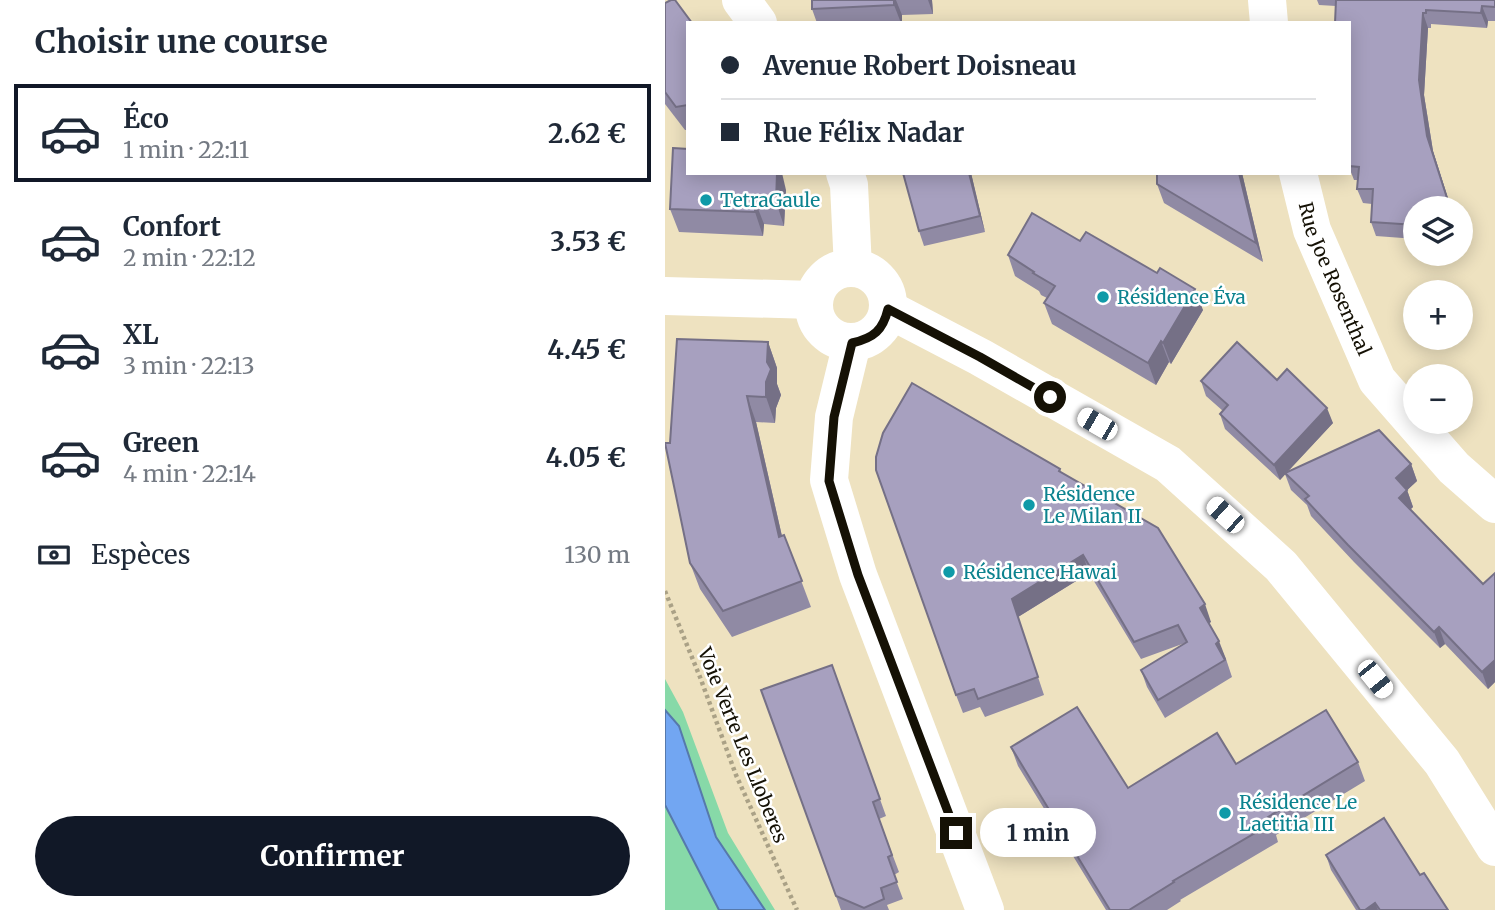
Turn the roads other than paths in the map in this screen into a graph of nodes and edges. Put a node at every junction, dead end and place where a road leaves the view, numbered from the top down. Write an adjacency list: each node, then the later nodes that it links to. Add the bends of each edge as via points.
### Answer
1 (741, 0): 3 (street)
2 (1267, 0): 4 (street)
3 (757, 21)
4 (1269, 21)
5 (846, 175): 7 (street)
6 (1298, 175): 12 (street, Rue Joe Rosenthal, via 1312,230 1377,380 1454,468)
7 (853, 268): 9 (street, via 831,273 816,289); 10 (street, via 875,277 883,286)
8 (665, 296): 9 (street)
9 (814, 300): 11 (street, via 814,314 827,335)
10 (888, 309): 11 (street, via 880,329); 13 (street, via 1168,464 1281,566 1442,762)
11 (852, 343): 14 (street, via 834,417 829,481 858,575)
12 (1495, 505)
13 (1495, 848)
14 (985, 910)

